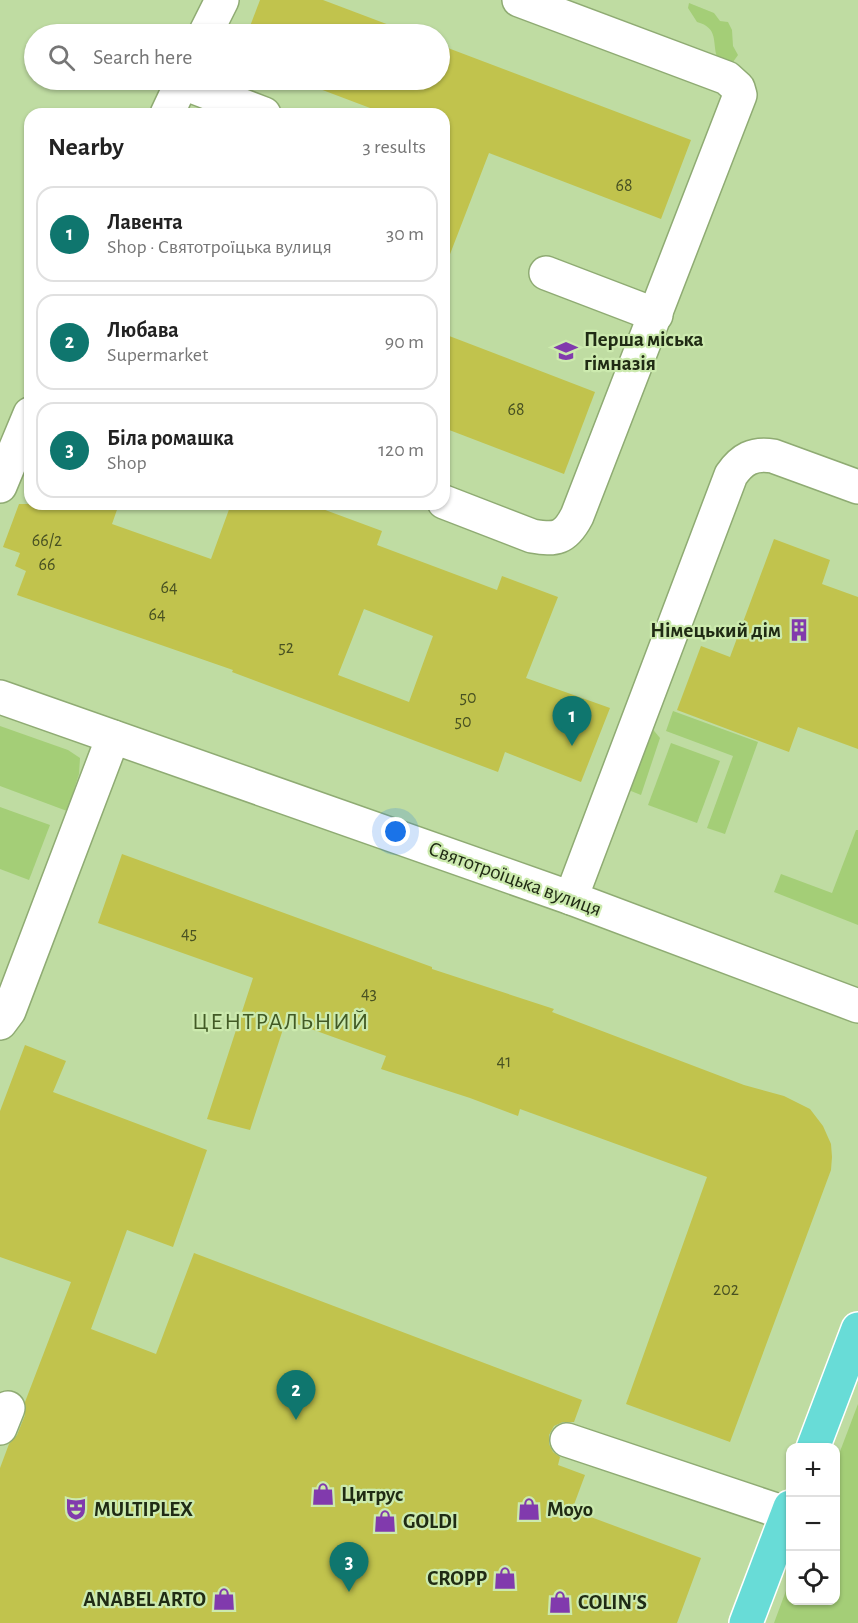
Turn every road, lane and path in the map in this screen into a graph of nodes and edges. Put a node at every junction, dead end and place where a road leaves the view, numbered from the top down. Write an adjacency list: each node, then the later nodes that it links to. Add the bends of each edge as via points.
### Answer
1 (222, 0): 3 (street)
2 (519, 0): 9 (street, via 726,78 738,88 738,103)
3 (210, 24)
4 (178, 90): 6 (street)
5 (204, 90): 7 (street)
6 (170, 108)
7 (249, 108)
8 (546, 273): 9 (street)
9 (656, 315): 13 (street, via 570,529 559,537 546,539)
10 (24, 428): 11 (street)
11 (0, 486)
12 (858, 487): 16 (street, via 773,456 748,457 738,465)
13 (450, 504)
14 (0, 697): 15 (street, Святотроїцька вулиця)
15 (113, 737): 16 (street, Святотроїцька вулиця); 18 (street, via 9,1011)
16 (571, 898): 17 (street, Святотроїцька вулиця)
17 (858, 1006)
18 (0, 1023)
19 (858, 1329): 21 (main road)
20 (567, 1440): 22 (street)
21 (815, 1443)
22 (786, 1509)
23 (786, 1518): 24 (main road)
24 (746, 1623)

